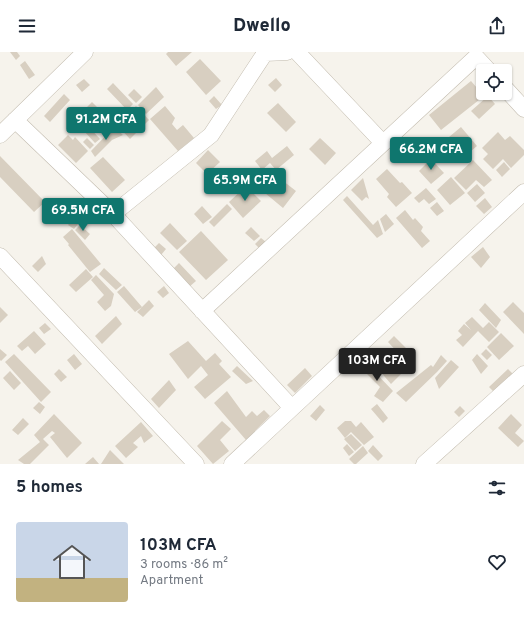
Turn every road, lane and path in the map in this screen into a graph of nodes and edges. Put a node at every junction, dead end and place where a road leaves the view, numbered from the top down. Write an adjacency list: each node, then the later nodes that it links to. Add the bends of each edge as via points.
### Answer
1 (85, 52): 8 (street)
2 (287, 52): 4 (street)
3 (297, 52): 10 (street)
4 (265, 53): 12 (street, via 211,135)
5 (482, 64): 10 (street, via 476,57)
6 (512, 96): 7 (street)
7 (524, 109)
8 (15, 120): 9 (street); 12 (street)
9 (0, 135)
10 (383, 143): 14 (street)
11 (524, 192): 16 (street)
12 (113, 214): 14 (street)
13 (0, 256): 17 (street)
14 (202, 311): 16 (street)
15 (524, 374): 19 (street)
16 (292, 408): 18 (street)
17 (196, 464)
18 (232, 464)
19 (424, 464)

